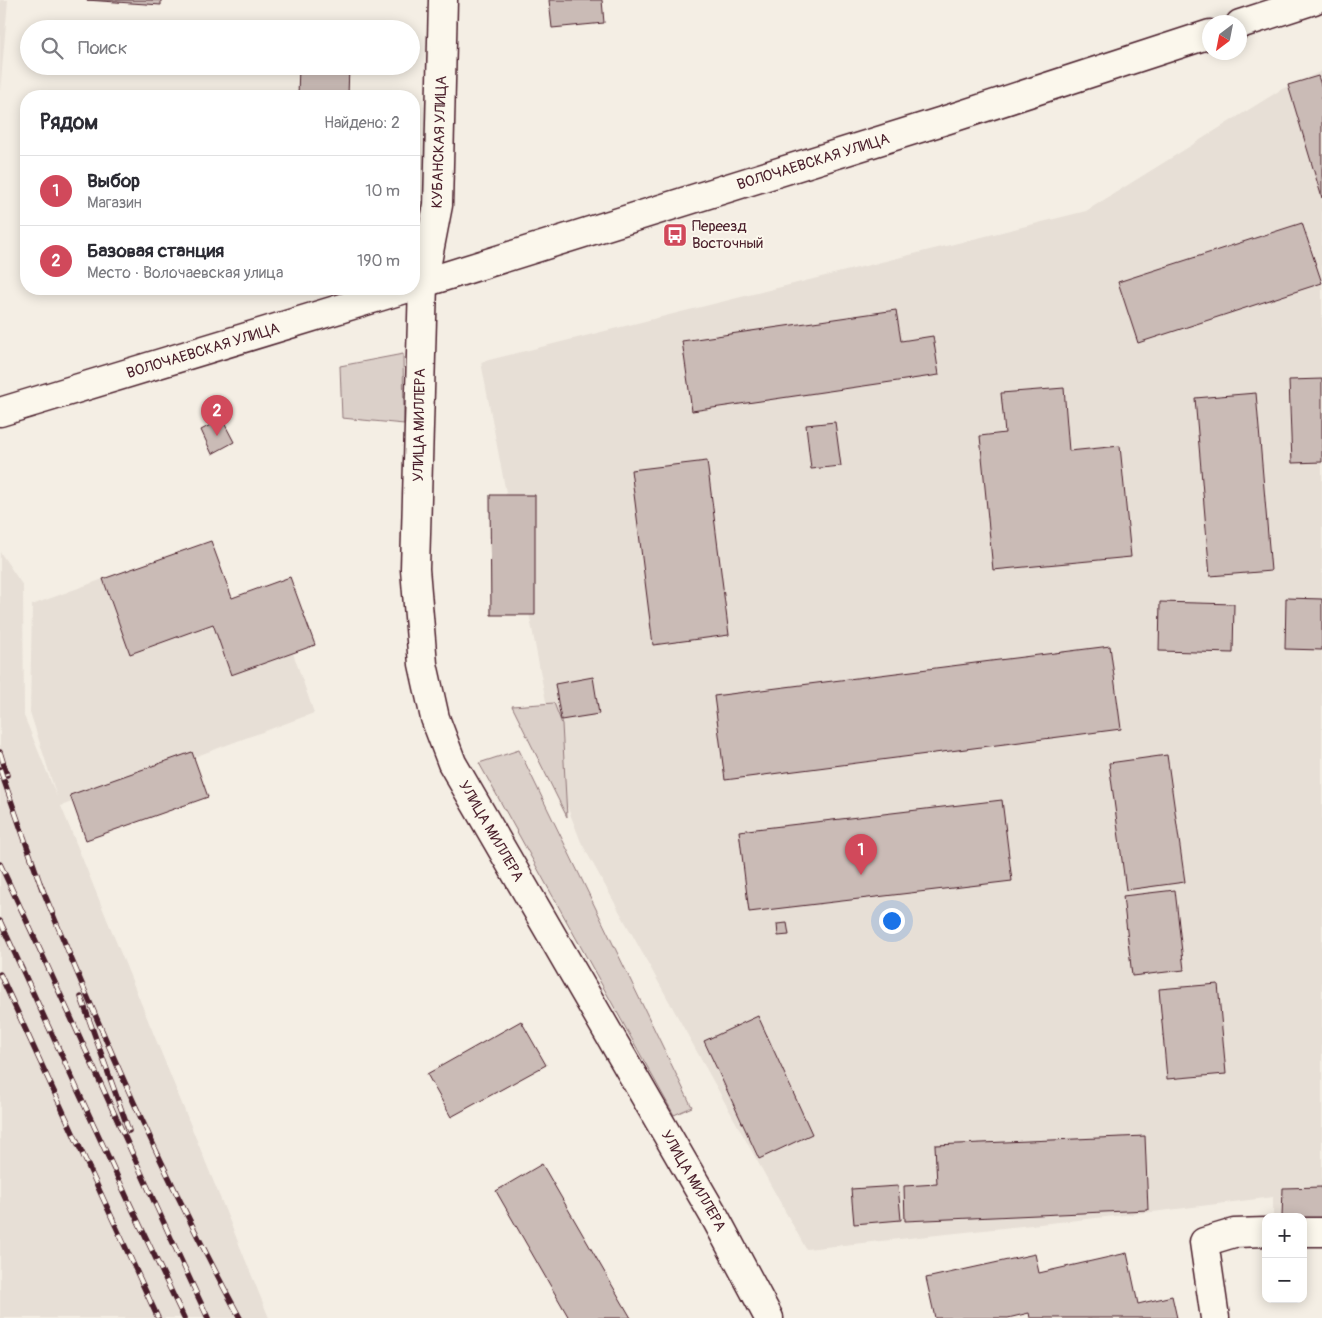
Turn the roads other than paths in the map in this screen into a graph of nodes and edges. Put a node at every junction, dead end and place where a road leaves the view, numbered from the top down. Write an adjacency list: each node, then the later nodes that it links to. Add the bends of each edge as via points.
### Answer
1 (443, 0): 5 (main road, КУБАНСКАЯ УЛИЦА, via 438,205)
2 (1314, 0): 3 (main road)
3 (1247, 22)
4 (1202, 37): 6 (main road, ВОЛОЧАЕВСКАЯ УЛИЦА, via 949,120)
5 (420, 266)
6 (420, 284)
7 (384, 295): 9 (main road, ВОЛОЧАЕВСКАЯ УЛИЦА)
8 (414, 295): 13 (main road, УЛИЦА МИЛЛЕРА, via 415,569 423,664 435,718 452,763)
9 (0, 412)
10 (1262, 1232): 14 (main road, via 1234,1233 1204,1242)
11 (1307, 1232): 12 (main road)
12 (1322, 1232)
13 (770, 1318)
14 (1215, 1318)

